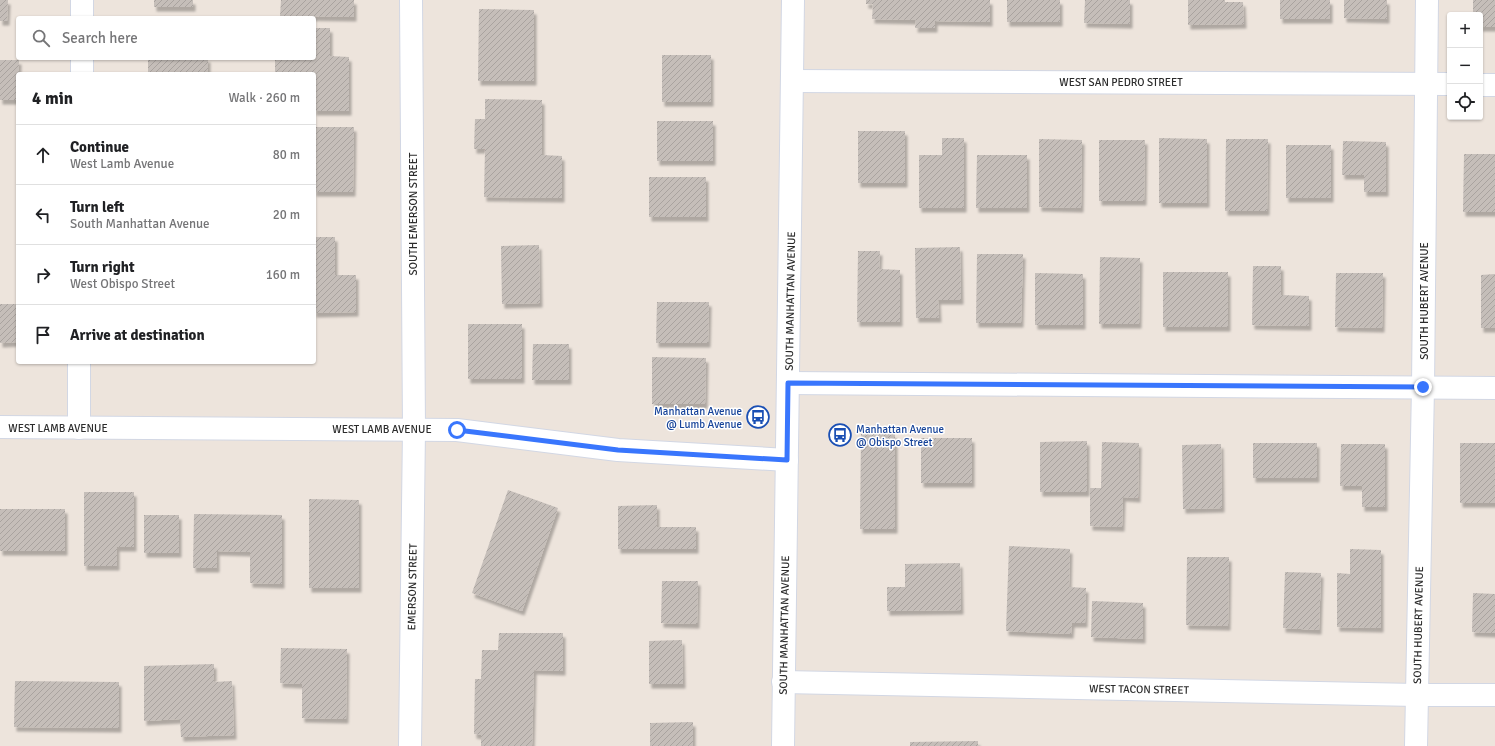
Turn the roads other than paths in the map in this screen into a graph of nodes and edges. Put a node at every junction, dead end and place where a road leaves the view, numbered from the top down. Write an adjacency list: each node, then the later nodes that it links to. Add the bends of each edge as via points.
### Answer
1 (82, 0): 5 (street)
2 (411, 0): 19 (street, SOUTH EMERSON STREET)
3 (793, 0): 8 (street, SOUTH MANHATTAN AVENUE)
4 (1427, 0): 9 (street, SOUTH HUBERT AVENUE)
5 (82, 16)
6 (82, 60): 7 (street)
7 (82, 72)
8 (792, 80): 9 (street, WEST SAN PEDRO STREET); 14 (street, SOUTH MANHATTAN AVENUE)
9 (1426, 84): 10 (street, WEST SAN PEDRO STREET); 15 (street, SOUTH HUBERT AVENUE)
10 (1447, 84)
11 (1483, 84): 12 (street)
12 (1495, 85)
13 (79, 364): 18 (street)
14 (788, 383): 15 (street); 20 (street, SOUTH MANHATTAN AVENUE)
15 (1423, 387): 16 (street); 22 (street, SOUTH HUBERT AVENUE)
16 (1495, 388)
17 (0, 428): 18 (street, WEST LAMB AVENUE)
18 (79, 428): 19 (street, WEST LAMB AVENUE)
19 (414, 429): 20 (street, WEST LAMB AVENUE, via 457,430 618,450); 24 (street, EMERSON STREET)
20 (787, 460): 21 (street, SOUTH MANHATTAN AVENUE)
21 (783, 682): 22 (street, WEST TACON STREET); 25 (street, SOUTH MANHATTAN AVENUE)
22 (1416, 695): 23 (street, WEST TACON STREET); 26 (street, SOUTH HUBERT AVENUE)
23 (1495, 695)
24 (410, 746)
25 (783, 746)
26 (1416, 746)

